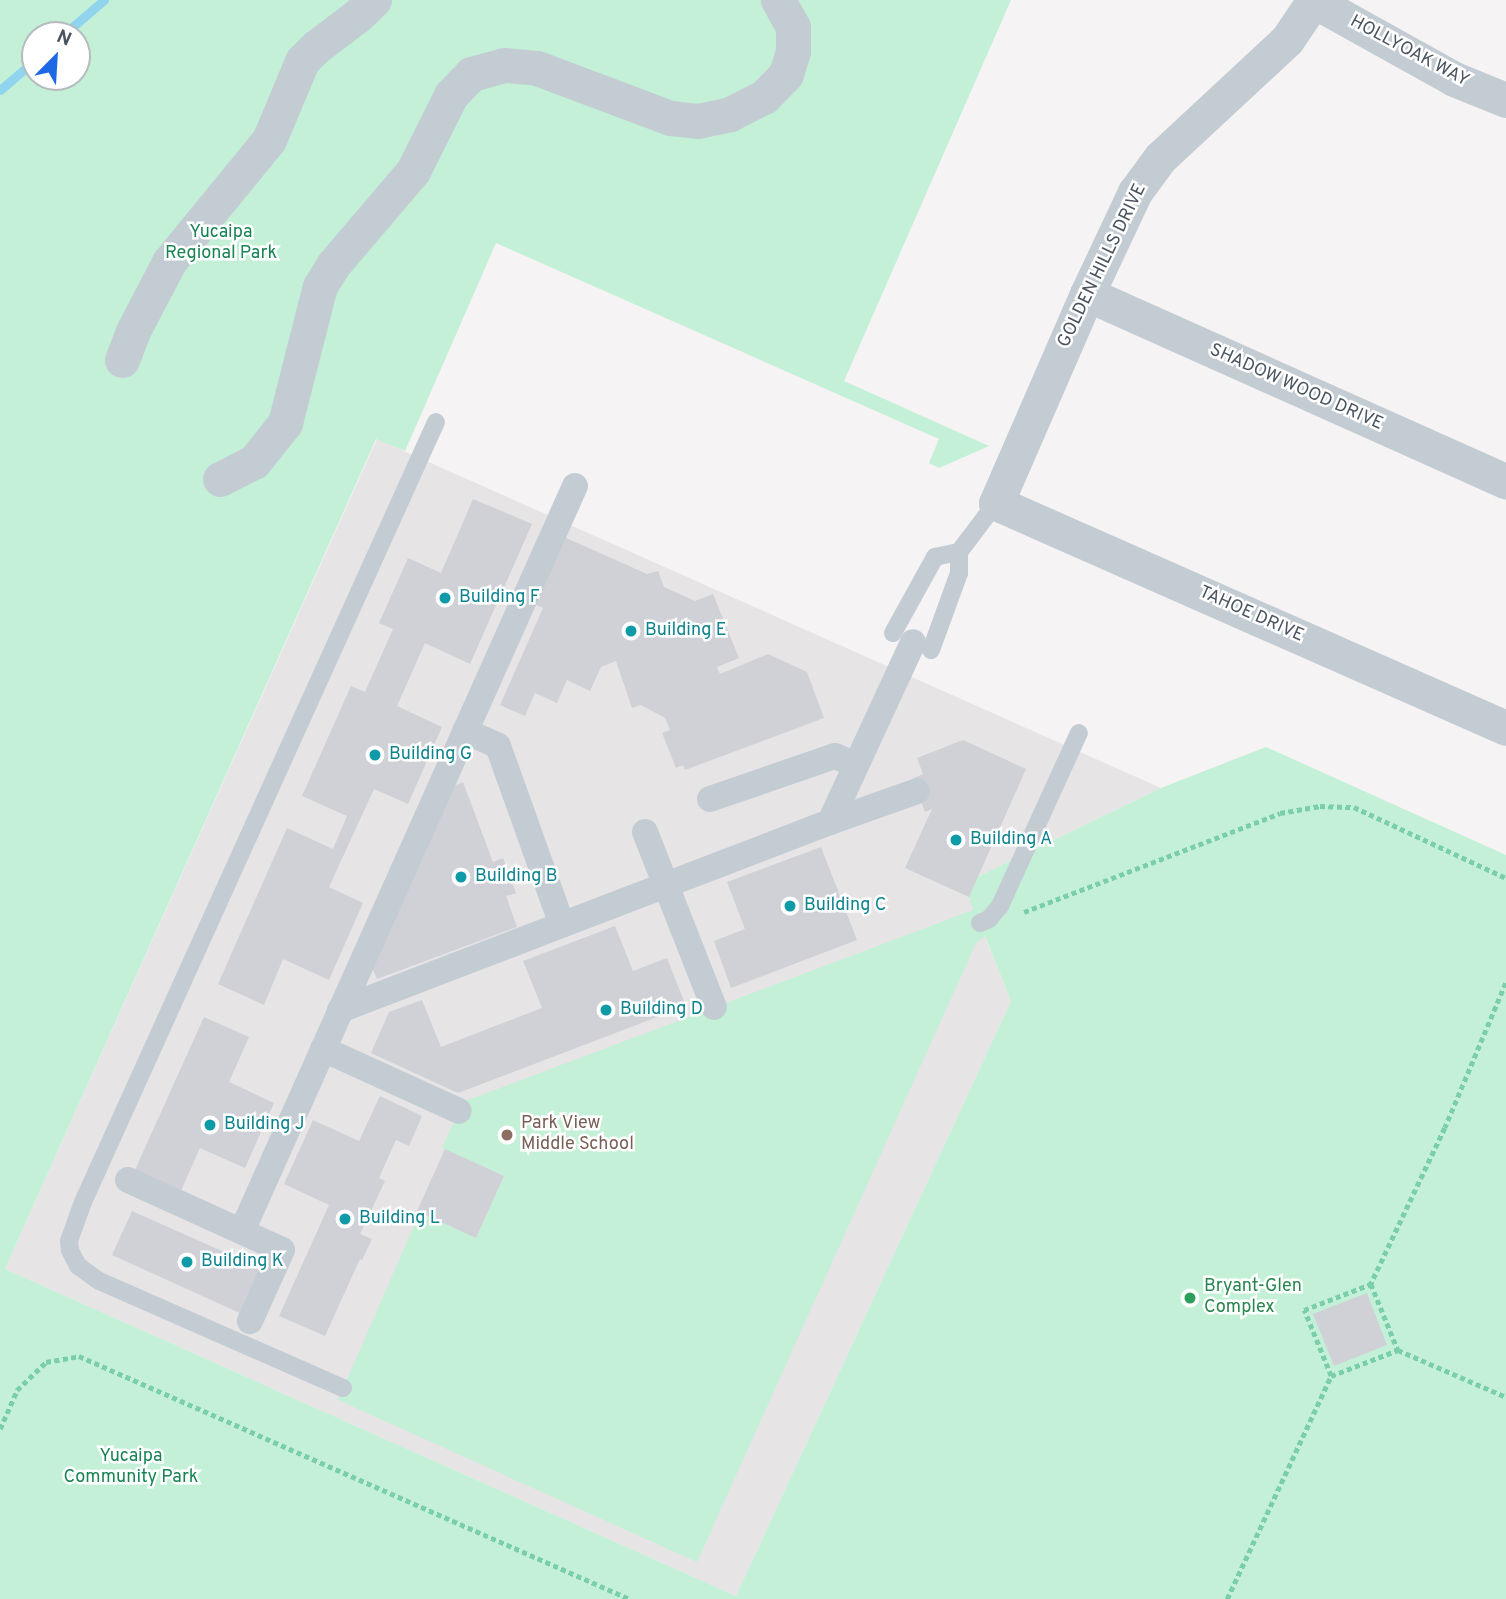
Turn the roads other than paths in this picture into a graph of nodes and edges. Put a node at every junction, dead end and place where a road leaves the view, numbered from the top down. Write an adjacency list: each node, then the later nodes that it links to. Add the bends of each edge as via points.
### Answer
1 (374, 0): 6 (street, via 302,61 269,141 169,262)
2 (778, 0): 8 (street, via 793,27 793,51 786,74 764,97 730,114 698,121 670,118 537,68 503,65 471,74 451,95 413,171 320,286 285,423 254,462)
3 (1314, 0): 4 (street, HOLLYOAK WAY, via 1454,79); 5 (street, GOLDEN HILLS DRIVE, via 1287,40 1160,158 1135,192)
4 (1506, 100)
5 (1087, 294): 9 (street, SHADOW WOOD DRIVE); 11 (street, GOLDEN HILLS DRIVE)
6 (122, 360)
7 (436, 422): 32 (lane, via 69,1241 73,1259 99,1281)
8 (220, 479)
9 (1506, 481)
10 (575, 486): 15 (street)
11 (996, 503): 12 (lane); 14 (street, TAHOE DRIVE)
12 (959, 552): 13 (lane, via 959,573); 13 (lane, via 935,557)
13 (912, 642): 17 (street)
14 (1506, 727)
15 (465, 731): 24 (street, via 498,746); 26 (street)
16 (1079, 733): 23 (lane, via 1000,906)
17 (856, 765): 19 (street, via 835,756); 20 (street)
18 (917, 791): 20 (street)
19 (710, 799)
20 (830, 822): 22 (street)
21 (645, 832): 22 (street)
22 (666, 885): 24 (street); 25 (street)
23 (980, 923)
24 (562, 925): 26 (street)
25 (714, 1007)
26 (340, 1010): 27 (street)
27 (323, 1049): 28 (street); 30 (street)
28 (459, 1111)
29 (128, 1180): 30 (street)
30 (242, 1231): 31 (street, via 282,1250)
31 (250, 1321)
32 (343, 1388)

